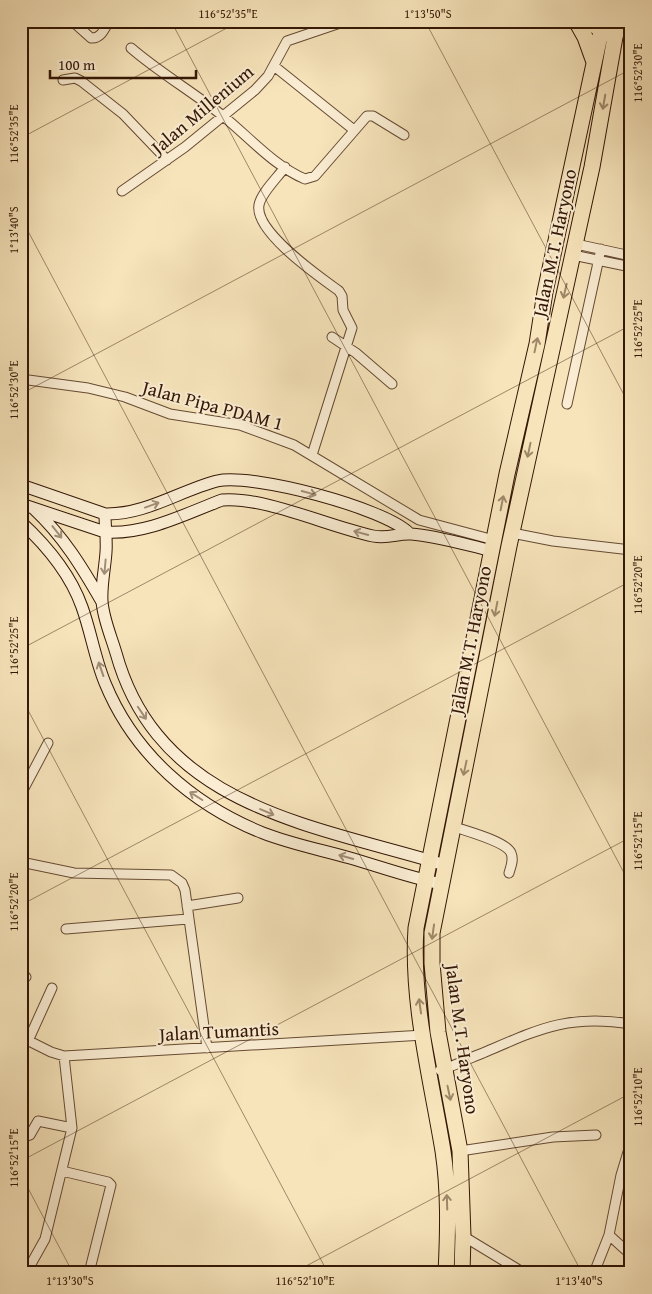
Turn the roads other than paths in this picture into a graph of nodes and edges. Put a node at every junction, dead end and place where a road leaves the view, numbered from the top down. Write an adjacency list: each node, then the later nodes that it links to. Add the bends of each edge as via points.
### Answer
1 (72, 21): 2 (street, via 94,39)
2 (109, 21)
3 (346, 21): 7 (street, Jalan Millenium)
4 (576, 21): 10 (highway)
5 (586, 21): 8 (highway)
6 (622, 21): 8 (main road, Jalan M.T. Haryono)
7 (333, 23): 11 (street, Jalan Millenium, via 287,42)
8 (608, 30): 10 (highway, Jalan M.T. Haryono); 19 (highway, Jalan M.T. Haryono, one-way to 19)
9 (131, 48): 13 (street)
10 (594, 62): 40 (highway, Jalan M.T. Haryono, one-way to 10)
11 (274, 66): 13 (street, Jalan Millenium, via 263,82); 14 (street)
12 (63, 80): 16 (street, via 75,78 81,81 123,114)
13 (223, 116): 16 (street, Jalan Millenium); 17 (street)
14 (354, 130): 15 (street, via 370,116); 17 (street, via 310,179)
15 (404, 135)
16 (167, 160): 18 (street, Jalan Millenium)
17 (285, 167): 25 (street, via 260,200 259,211 285,250 340,294 342,310 352,328)
18 (122, 191)
19 (574, 250): 20 (street); 22 (street); 39 (highway, Jalan M.T. Haryono, one-way to 39)
20 (601, 250): 21 (street); 22 (street)
21 (631, 256)
22 (600, 262): 23 (street); 28 (street)
23 (631, 267)
24 (332, 337): 25 (street)
25 (347, 347): 27 (street); 29 (street)
26 (21, 379): 29 (street, Jalan Pipa PDAM 1, via 88,388 125,397 170,414 240,425)
27 (392, 384)
28 (567, 404)
29 (312, 455): 40 (street, Jalan Pipa PDAM 1, via 419,520)
30 (218, 481): 33 (street); 35 (street, one-way to 30, via 135,511); 38 (street, one-way to 38, via 238,479 267,483 311,494 388,519)
31 (21, 485): 35 (street)
32 (21, 500): 34 (street)
33 (222, 500): 37 (street, via 146,528); 38 (street, one-way to 33, via 395,537 374,536 244,501)
34 (26, 505): 37 (street); 42 (street, one-way to 42, via 52,526)
35 (105, 514): 37 (street)
36 (21, 522): 43 (street)
37 (105, 532): 44 (street, one-way to 44, via 107,549)
38 (409, 533): 40 (street)
39 (512, 534): 41 (street); 48 (highway, Jalan M.T. Haryono, one-way to 48)
40 (494, 546): 51 (highway, Jalan M.T. Haryono)
41 (631, 550)
42 (77, 559): 43 (street); 44 (street)
43 (62, 568): 49 (street, one-way to 43, via 247,826 201,799 164,773 150,756 116,707 105,683 82,605)
44 (102, 602): 47 (street, one-way to 47, via 126,683 136,704 160,738 204,778 254,806)
45 (48, 743): 46 (street)
46 (21, 794)
47 (288, 820): 49 (street); 50 (street)
48 (452, 826): 54 (highway, Jalan M.T. Haryono); 55 (street, via 509,850 512,862)
49 (284, 840): 53 (street, one-way to 49)
50 (377, 847): 51 (street); 53 (street)
51 (430, 860): 54 (street); 56 (highway, Jalan M.T. Haryono)
52 (21, 862): 59 (street, via 74,873 171,876 182,883)
53 (373, 865): 56 (street)
54 (445, 865): 57 (highway, Jalan M.T. Haryono)
55 (509, 873)
56 (426, 881): 57 (street); 64 (highway, Jalan M.T. Haryono, one-way to 56, via 415,961 416,928)
57 (442, 884): 68 (highway, Jalan M.T. Haryono, one-way to 68, via 432,947)
58 (238, 898): 59 (street)
59 (187, 906): 60 (street)
60 (188, 919): 61 (street); 66 (street)
61 (66, 929)
62 (52, 988): 65 (street)
63 (631, 1024): 68 (street, via 566,1022)
64 (424, 1035): 66 (street, Jalan Tumantis); 68 (highway, Jalan M.T. Haryono)
65 (24, 1039): 67 (street, Jalan Tumantis)
66 (207, 1048): 67 (street, Jalan Tumantis)
67 (64, 1056): 69 (street)
68 (437, 1071): 73 (highway, Jalan M.T. Haryono, one-way to 73); 80 (highway, Jalan M.T. Haryono, one-way to 68, via 446,1175)
69 (72, 1128): 71 (street, via 38,1121 30,1135); 74 (street)
70 (596, 1135): 73 (street, via 553,1137)
71 (21, 1138)
72 (631, 1142): 75 (street)
73 (460, 1151): 76 (highway, Jalan M.T. Haryono)
74 (62, 1170): 78 (street, via 46,1239); 79 (street, via 108,1182 112,1186)
75 (609, 1235): 77 (street); 83 (street)
76 (463, 1236): 81 (highway, Jalan M.T. Haryono); 82 (street)
77 (631, 1255)
78 (26, 1273)
79 (88, 1273)
80 (446, 1273)
81 (462, 1273)
82 (524, 1273)
83 (594, 1273)

